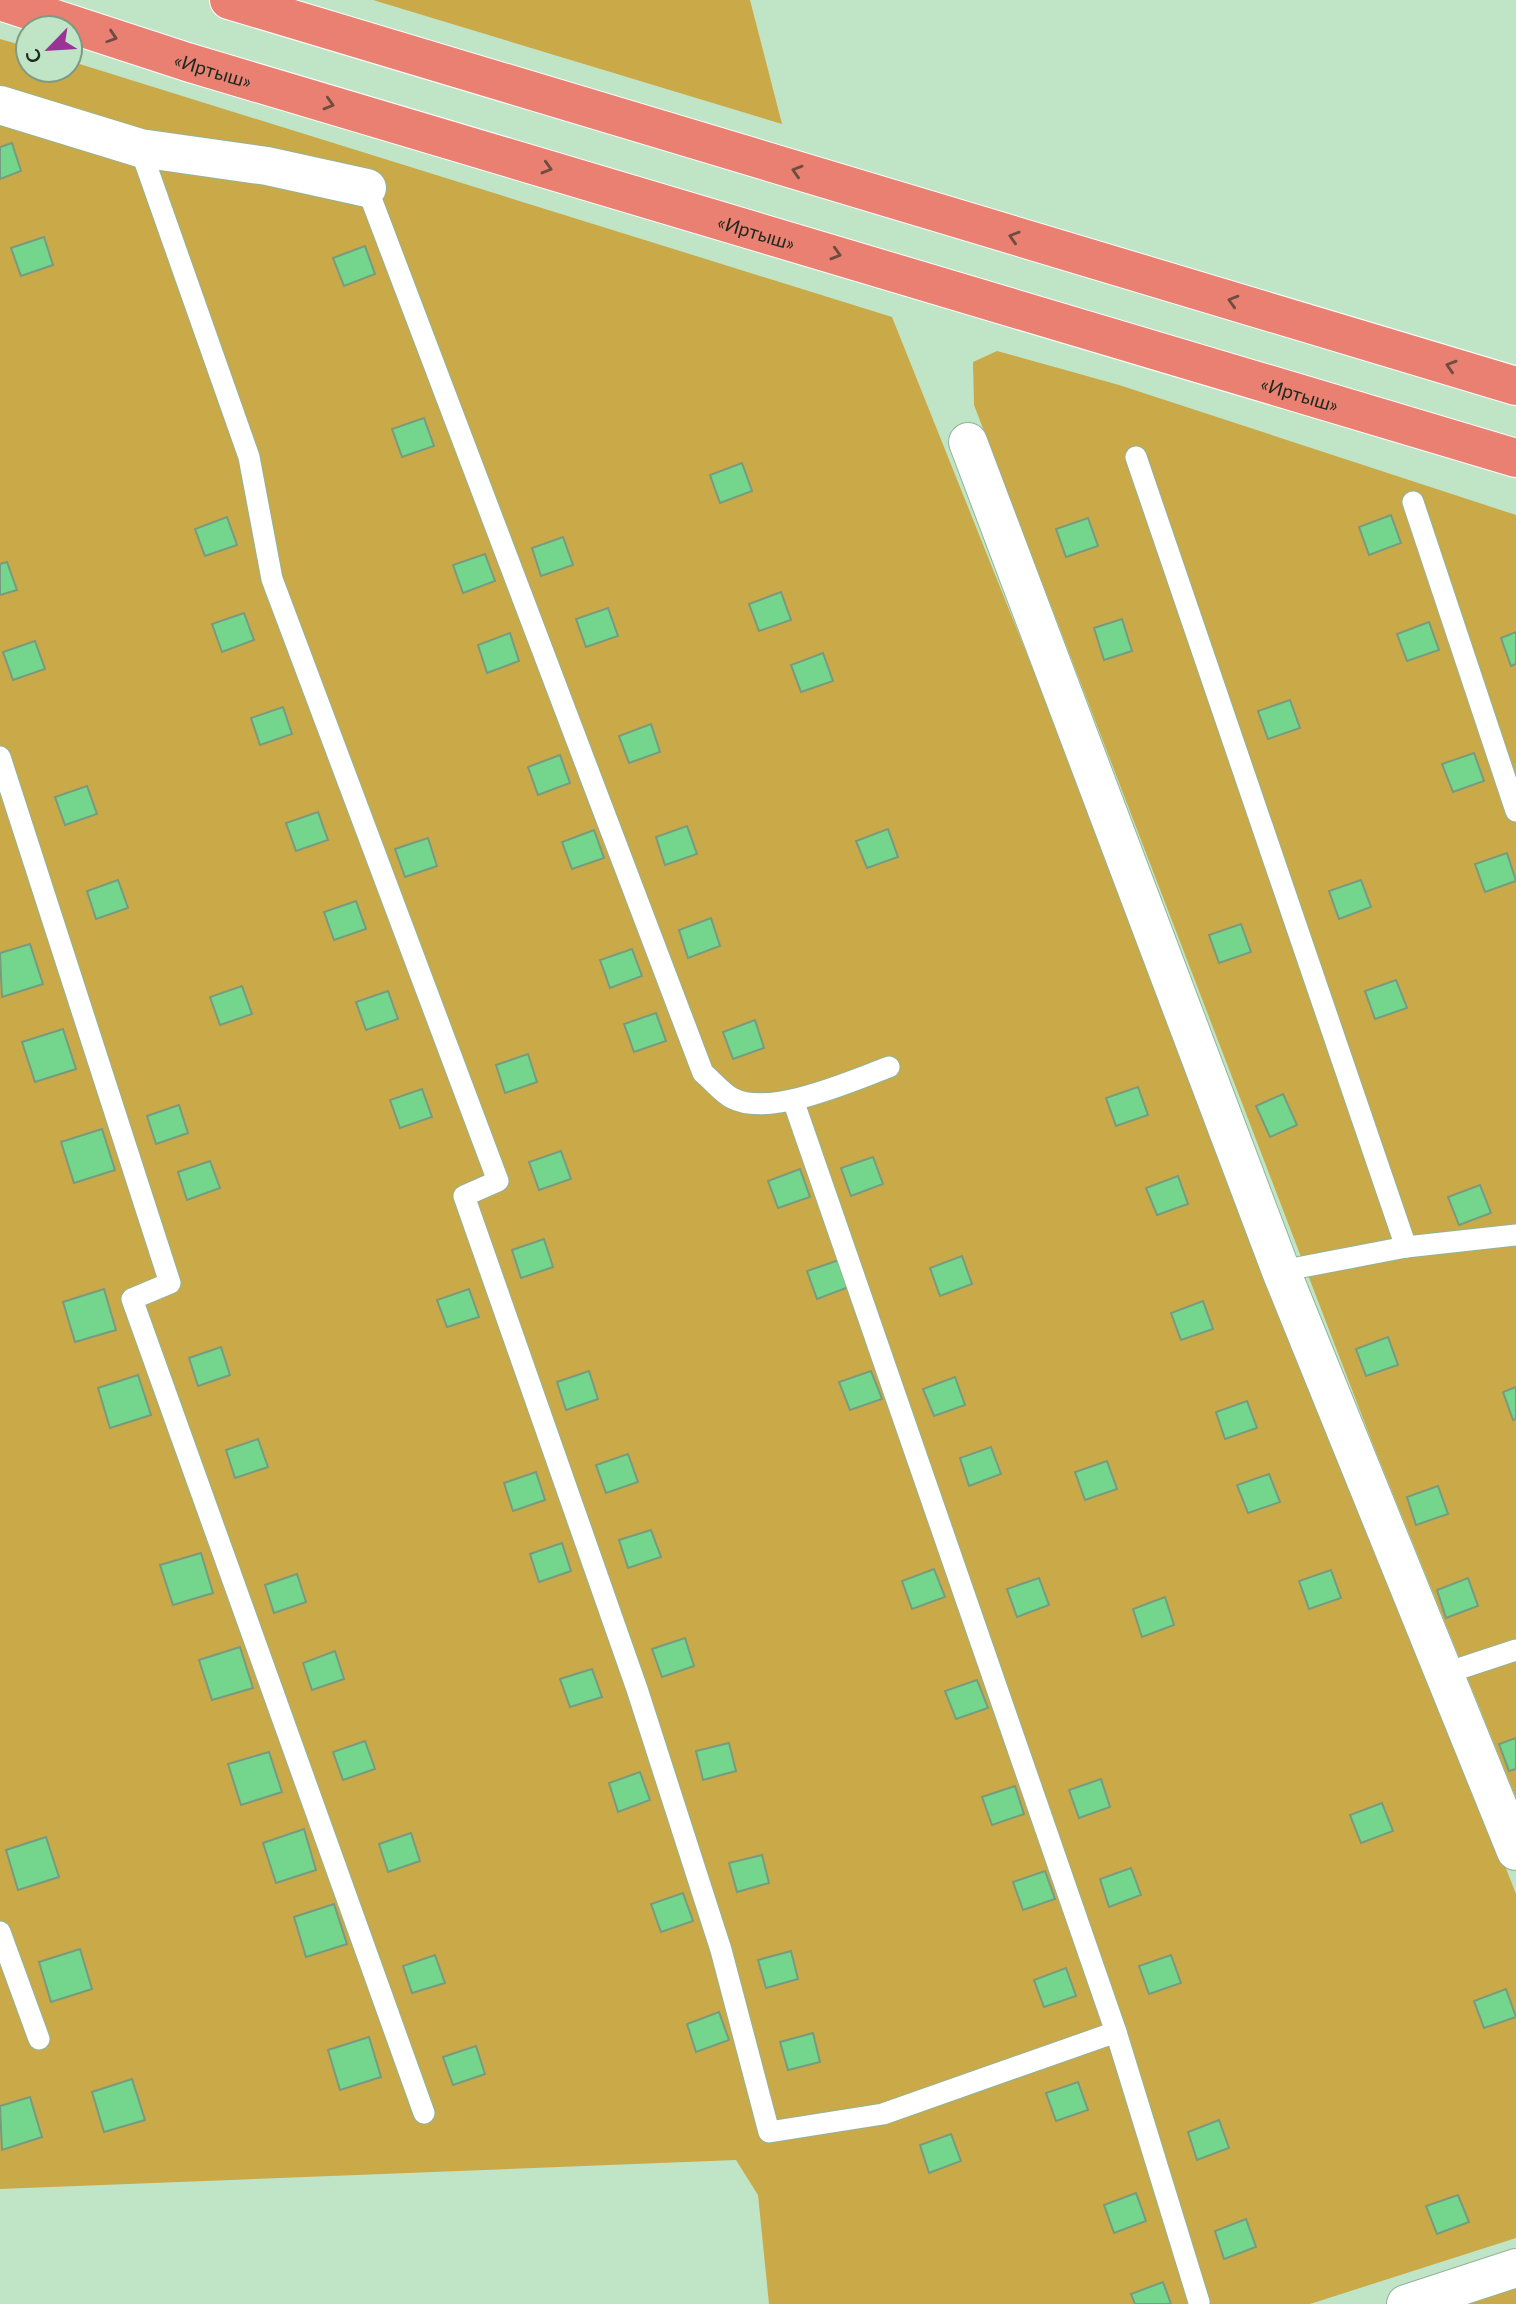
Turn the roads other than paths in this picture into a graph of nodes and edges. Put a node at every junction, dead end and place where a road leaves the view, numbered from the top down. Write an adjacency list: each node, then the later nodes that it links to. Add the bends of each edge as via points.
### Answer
1 (229, 0): 6 (highway, one-way to 1)
2 (0, 1): 9 (highway, «Иртыш», one-way to 9, via 200,66)
3 (0, 105): 4 (street)
4 (140, 148): 5 (street, via 267,166); 22 (lane, via 249,457 272,579 498,1181 464,1196 637,1689 721,1950 769,2132 883,2114)
5 (367, 188): 14 (lane, via 703,1073 733,1099 765,1104)
6 (1516, 386)
7 (968, 442): 17 (street)
8 (1136, 457): 16 (lane)
9 (1516, 458)
10 (1413, 502): 12 (lane)
11 (0, 757): 24 (lane, via 170,1283 132,1299)
12 (1516, 811)
13 (889, 1067): 14 (lane)
14 (793, 1100): 22 (lane)
15 (1516, 1235): 16 (lane)
16 (1406, 1247): 17 (lane)
17 (1281, 1271): 19 (street)
18 (1516, 1650): 19 (lane)
19 (1443, 1674): 20 (street)
20 (1516, 1851)
21 (0, 1932): 23 (lane)
22 (1116, 2032): 26 (lane)
23 (39, 2039)
24 (424, 2113)
25 (1516, 2268): 27 (street)
26 (1199, 2302)
27 (1406, 2304)

